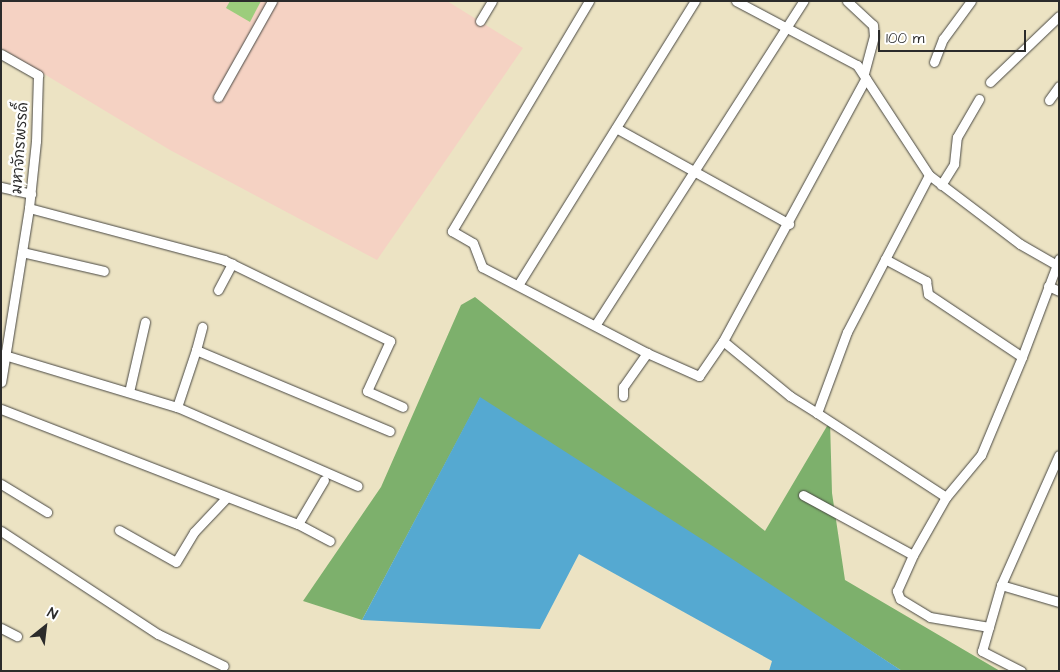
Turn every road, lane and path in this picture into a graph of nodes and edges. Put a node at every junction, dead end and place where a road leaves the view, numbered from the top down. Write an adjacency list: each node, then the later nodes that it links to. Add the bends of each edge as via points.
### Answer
1 (272, 1): 17 (street)
2 (492, 1): 10 (street)
3 (589, 1): 33 (street, via 452,228 453,234 476,247 478,264)
4 (695, 1): 20 (street)
5 (736, 1): 11 (street)
6 (802, 1): 11 (street)
7 (847, 1): 14 (street, via 874,25)
8 (971, 1): 13 (street, via 943,39)
9 (1059, 16): 15 (street)
10 (480, 21)
11 (786, 28): 14 (street, via 856,65); 21 (street)
12 (1, 54): 25 (street, มหาจักรพรรดิ์, via 38,74)
13 (934, 62)
14 (865, 76): 22 (street); 27 (street)
15 (990, 82)
16 (1059, 86): 19 (street)
17 (218, 97)
18 (980, 99): 23 (street, via 957,137 954,164)
19 (1049, 100)
20 (616, 128): 21 (street); 33 (street)
21 (694, 171): 27 (street); 38 (street)
22 (929, 175): 23 (street); 29 (street)
23 (941, 186): 30 (street, via 1020,244)
24 (1, 187): 25 (street)
25 (31, 194): 26 (street, มหาจักรพรรดิ์)
26 (29, 208): 28 (street, มหาจักรพรรดิ์); 31 (street)
27 (789, 224): 40 (street)
28 (22, 252): 32 (street); 43 (street, มหาจักรพรรดิ์)
29 (885, 260): 44 (street, via 926,281 928,294); 51 (street, via 847,332)
30 (1057, 262): 34 (street)
31 (232, 264): 35 (street); 49 (street, via 390,341 367,391)
32 (104, 271)
33 (518, 285): 38 (street)
34 (1048, 286): 36 (street); 44 (street)
35 (218, 290)
36 (1059, 291)
37 (145, 322): 46 (street)
38 (596, 324): 42 (street)
39 (202, 328): 41 (street)
40 (723, 341): 42 (street, via 700,376); 51 (street, via 790,396)
41 (196, 350): 48 (street); 52 (street)
42 (647, 353): 47 (street, via 623,387)
43 (3, 355): 45 (street, มหาจักรพรรดิ์); 46 (street)
44 (1022, 357): 58 (street, via 981,455)
45 (1, 382)
46 (129, 392): 48 (street)
47 (623, 396)
48 (177, 407): 56 (street)
49 (403, 407)
50 (1, 409): 59 (street)
51 (817, 413): 58 (street)
52 (390, 431)
53 (1059, 455): 66 (street)
54 (324, 480): 61 (street)
55 (1, 484): 60 (street)
56 (358, 486)
57 (803, 495): 65 (street)
58 (946, 497): 65 (street)
59 (226, 498): 61 (street); 63 (street, via 194,532 176,562)
60 (47, 512)
61 (298, 524): 64 (street)
62 (1, 530): 71 (street, via 158,634)
63 (119, 530)
64 (330, 541)
65 (912, 555): 68 (street, via 897,591 900,599 930,617)
66 (1002, 584): 67 (street); 68 (street)
67 (1059, 602)
68 (989, 627): 72 (street, via 982,651)
69 (1, 628): 70 (street)
70 (17, 636)
71 (224, 666)
72 (1020, 671)

